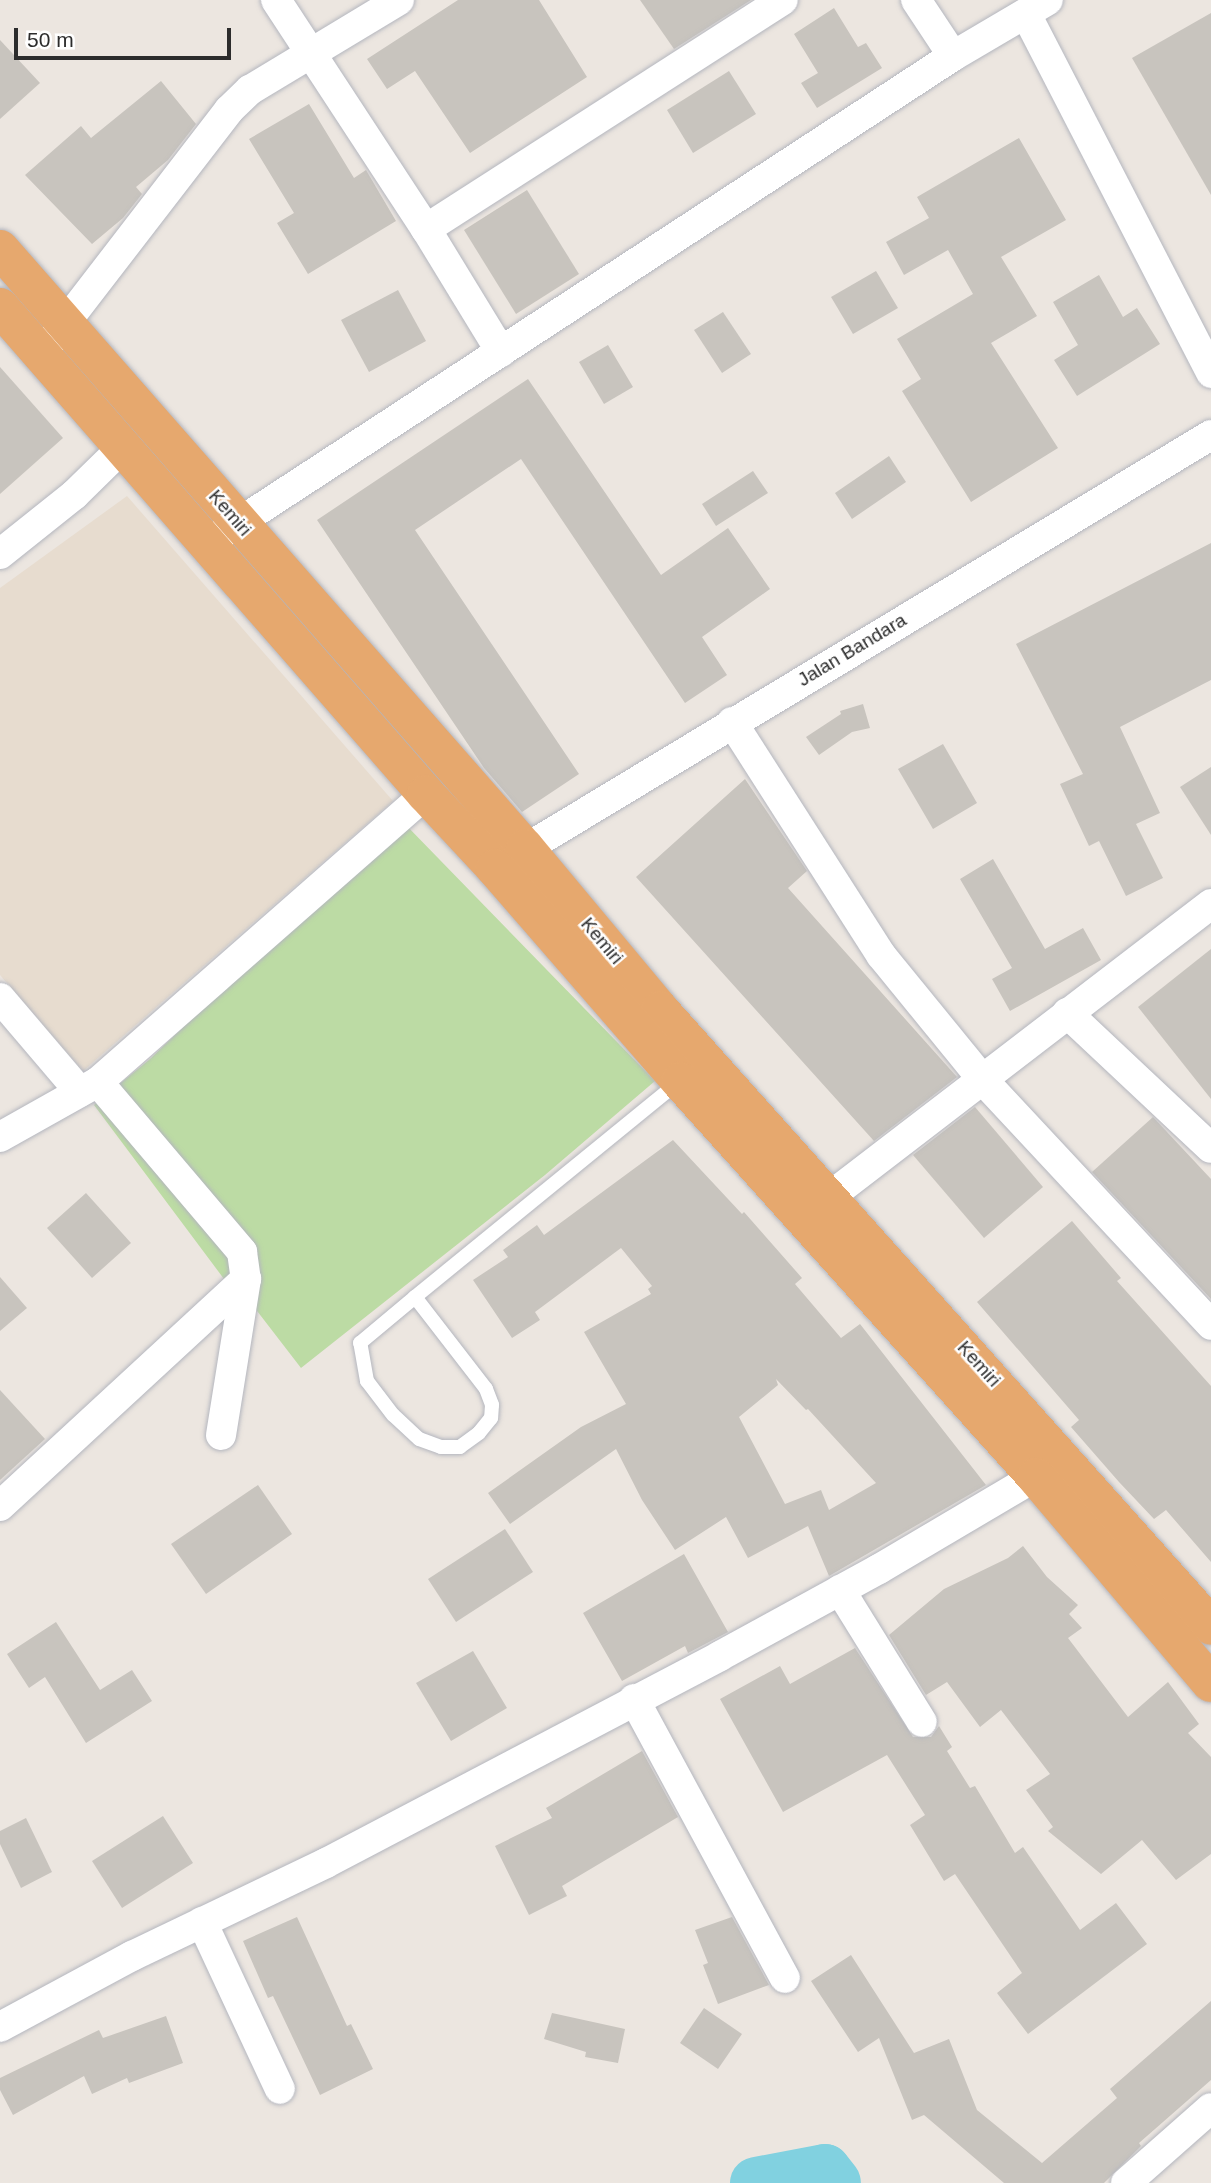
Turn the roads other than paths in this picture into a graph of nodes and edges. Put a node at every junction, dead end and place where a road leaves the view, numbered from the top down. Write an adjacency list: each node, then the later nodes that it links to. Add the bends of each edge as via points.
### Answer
1 (276, 0): 6 (street)
2 (399, 0): 6 (street)
3 (783, 0): 8 (street)
4 (916, 0): 7 (street)
5 (1037, 7): 7 (street); 14 (street)
6 (310, 54): 8 (street); 11 (street, via 250,90 229,110)
7 (953, 56): 12 (street)
8 (426, 229): 12 (street)
9 (0, 249): 11 (highway, Kemiri)
10 (0, 307): 13 (highway, Kemiri)
11 (67, 324): 13 (street); 17 (highway, Kemiri)
12 (501, 352): 17 (street)
13 (39, 355): 16 (highway, Kemiri)
14 (1211, 373)
15 (1211, 435): 20 (street, Jalan Bandara)
16 (122, 448): 18 (highway, Kemiri); 19 (street, via 74,495)
17 (238, 523): 18 (street); 22 (highway, Kemiri)
18 (206, 544): 21 (highway, Kemiri)
19 (0, 554)
20 (732, 722): 22 (street, Jalan Bandara); 26 (street, via 856,919)
21 (426, 794): 22 (highway, Kemiri); 28 (street)
22 (510, 858): 27 (highway, Kemiri); 31 (highway, Kemiri, via 660,1010)
23 (1211, 904): 25 (street)
24 (0, 998): 28 (street)
25 (1067, 1013): 26 (street); 30 (street)
26 (982, 1079): 31 (street); 34 (street)
27 (680, 1081): 31 (highway, Kemiri); 33 (lane)
28 (89, 1087): 29 (street); 32 (street, via 242,1252)
29 (0, 1137)
30 (1211, 1148)
31 (816, 1207): 36 (highway, Kemiri)
32 (246, 1279): 35 (street); 37 (street)
33 (415, 1297): 33 (lane, via 360,1343 367,1381 419,1439 441,1447 460,1447 491,1418 492,1405 486,1389)
34 (1211, 1325)
35 (221, 1435)
36 (1050, 1468): 38 (street); 39 (highway, Kemiri); 40 (highway, Kemiri)
37 (0, 1506)
38 (840, 1590): 41 (street); 42 (street)
39 (1211, 1626)
40 (1211, 1683)
41 (634, 1699): 43 (street, via 326,1863); 44 (street)
42 (922, 1722)
43 (202, 1922): 45 (street); 46 (street)
44 (785, 1978)
45 (0, 2027)
46 (280, 2089)
47 (1211, 2108): 48 (street)
48 (1126, 2183)

